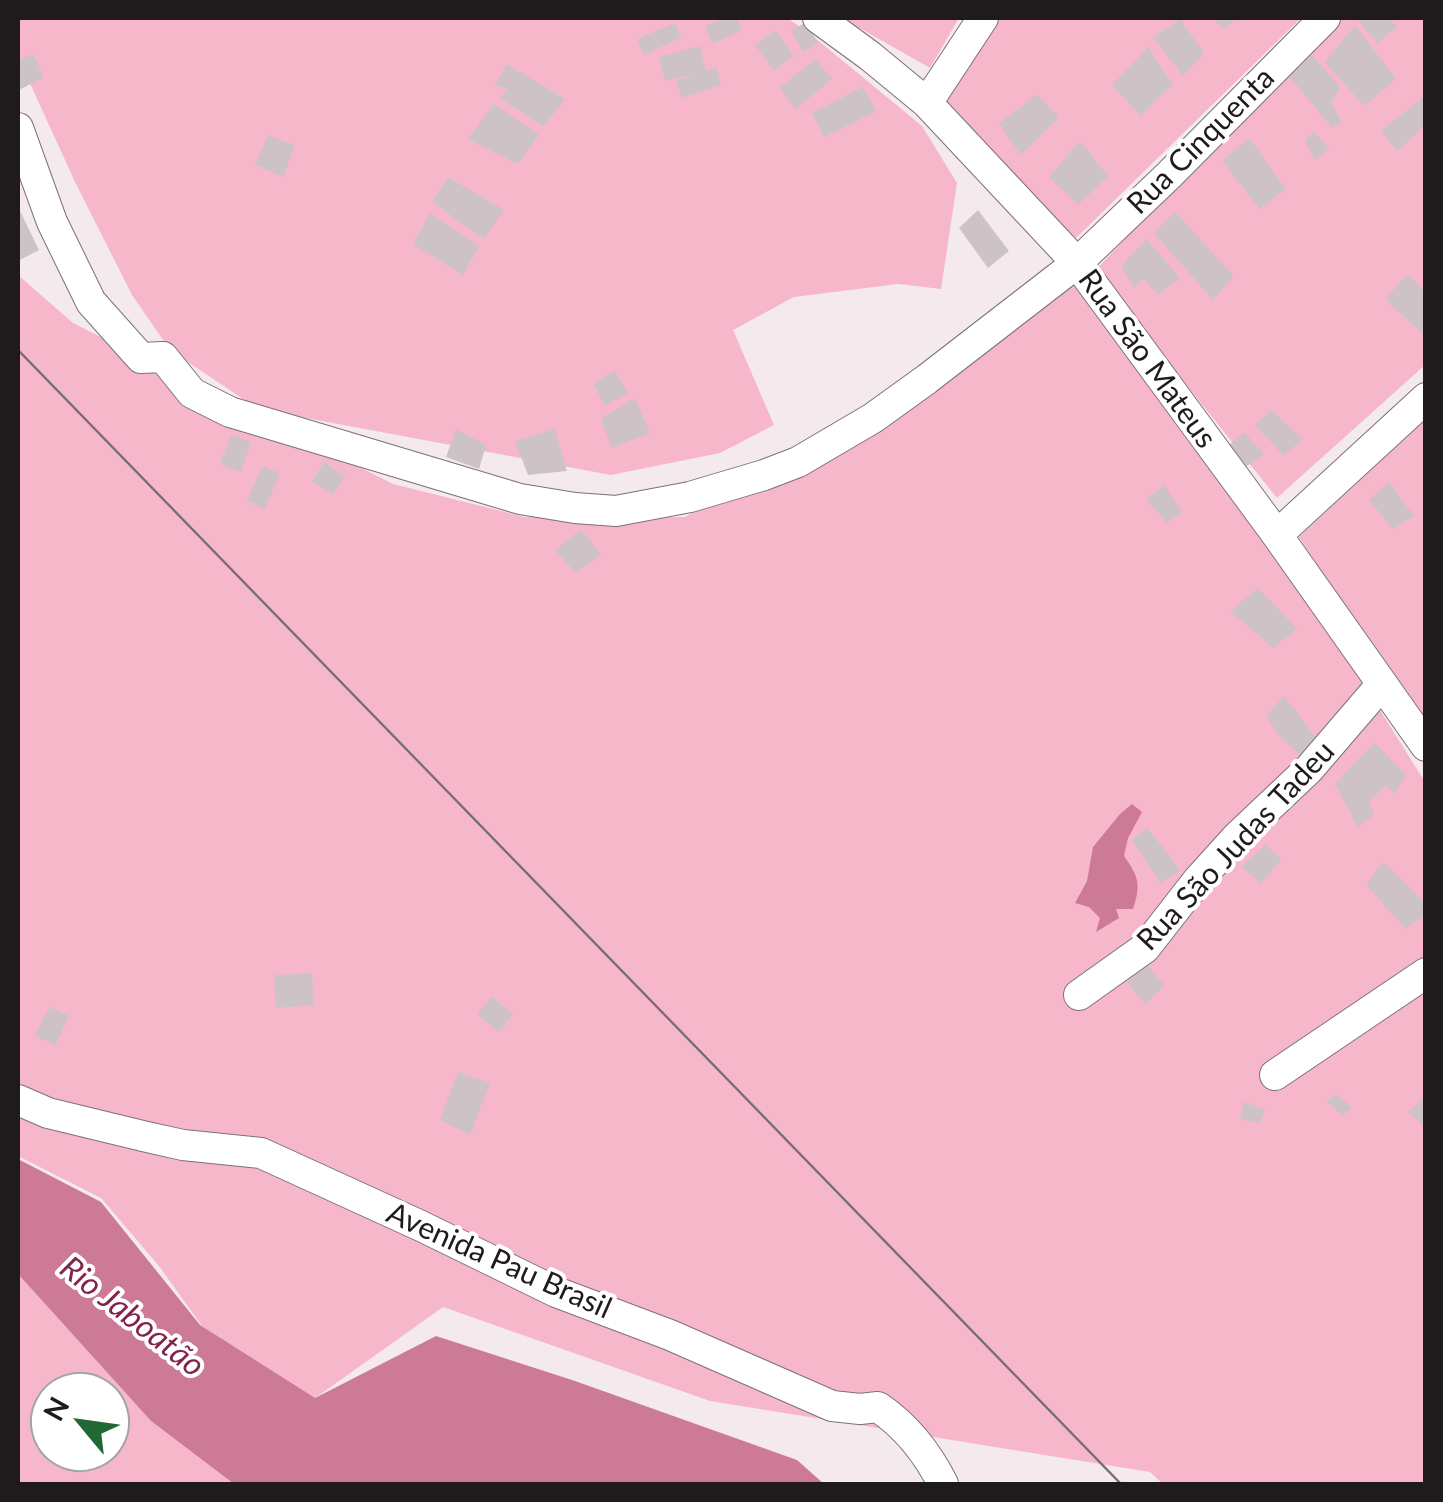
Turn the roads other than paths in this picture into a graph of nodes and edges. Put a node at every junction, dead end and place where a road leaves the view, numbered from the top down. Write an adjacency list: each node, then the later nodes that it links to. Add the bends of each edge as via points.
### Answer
1 (818, 18): 4 (street, Rua São Mateus)
2 (982, 18): 4 (street)
3 (1325, 18): 6 (street, Rua Cinquenta)
4 (927, 103): 6 (street, Rua São Mateus)
5 (18, 128): 6 (street, Rua Cinquenta, via 52,222 91,302 141,358 163,357 192,393 230,412 520,499 575,508 616,511 690,497 798,462 927,380)
6 (1077, 262): 8 (street, Rua São Mateus)
7 (1426, 398): 8 (street)
8 (1277, 536): 9 (street, Rua São Mateus)
9 (1382, 684): 10 (street, Rua São Mateus); 12 (street, Rua São Judas Tadeu, via 1198,880 1145,948)
10 (1426, 746)
11 (1426, 973): 13 (street)
12 (1079, 995)
13 (1274, 1075)
14 (18, 1100): 15 (street, Avenida Pau Brasil, via 147,1138 261,1153 556,1292 832,1406 878,1407 916,1441)
15 (943, 1484)

